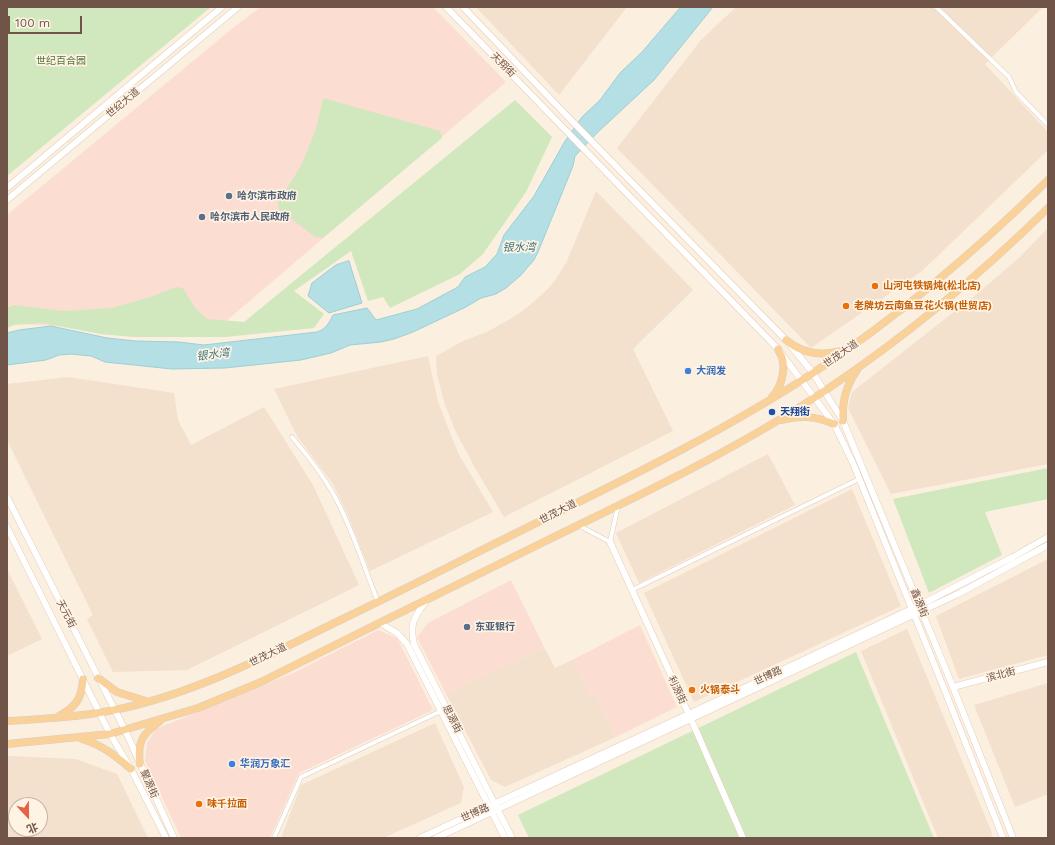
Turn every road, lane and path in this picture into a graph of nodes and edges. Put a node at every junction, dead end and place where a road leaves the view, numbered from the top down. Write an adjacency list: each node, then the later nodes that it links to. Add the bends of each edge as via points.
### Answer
1 (222, 7): 8 (main road, 世纪大道)
2 (238, 7): 9 (main road, 世纪大道)
3 (446, 7): 13 (main road, 天翔街)
4 (463, 7): 11 (main road, 天翔街)
5 (936, 7): 6 (street, via 1009,77 1016,92)
6 (1048, 125)
7 (1048, 180): 12 (main road, 世茂大道, via 1003,224 932,286)
8 (7, 188)
9 (7, 200)
10 (1048, 208): 14 (main road, 世茂大道, via 1017,239 945,301)
11 (786, 340): 12 (main road, via 799,349 821,354 843,351); 15 (main road)
12 (854, 344): 15 (main road, 世茂大道)
13 (778, 349): 16 (main road); 19 (main road, via 782,358 780,385 774,395)
14 (860, 365): 17 (main road, 世茂大道); 20 (main road, via 847,388 843,402)
15 (813, 373): 16 (main road, 世茂大道); 17 (main road, 鑫源街)
16 (802, 380): 18 (main road, 鑫源街); 19 (main road, 世茂大道)
17 (825, 391): 18 (main road, 世茂大道); 20 (main road, 鑫源街)
18 (815, 397): 21 (main road, 世茂大道); 22 (main road, 鑫源街)
19 (764, 403): 34 (main road, 世茂大道, via 695,443)
20 (843, 421): 35 (main road, 鑫源街)
21 (775, 422): 22 (main road, via 802,416); 26 (main road, 世茂大道, via 713,458)
22 (834, 424): 24 (main road, 鑫源街)
23 (292, 437): 34 (street, via 335,497)
24 (859, 479): 32 (street); 36 (main road, 鑫源街)
25 (7, 497): 39 (main road, 天元街)
26 (618, 505): 27 (main road, 世茂大道); 30 (street)
27 (578, 525): 30 (street); 33 (main road, 世茂大道)
28 (7, 527): 40 (main road, 天元街)
29 (1048, 537): 35 (main road, 世博路)
30 (610, 542): 32 (main road, 利源街)
31 (1048, 545): 35 (main road, 世博路, via 960,593)
32 (632, 590): 46 (main road, 利源街)
33 (427, 599): 37 (main road, 世茂大道); 56 (main road, 思源街, via 413,622 414,644)
34 (378, 602): 42 (main road, 世茂大道, via 237,670 180,692)
35 (921, 608): 36 (main road, 世博路); 41 (main road, 鑫源街)
36 (912, 612): 46 (main road, 世博路); 65 (main road, 鑫源街)
37 (380, 623): 45 (main road, 思源街, via 404,640); 48 (main road, 世茂大道, via 261,682)
38 (1048, 662): 41 (main road, 滨北街)
39 (98, 678): 42 (main road, via 117,692); 43 (main road, 天元街)
40 (83, 679): 44 (main road, 天元街); 47 (main road, via 76,704)
41 (953, 687): 66 (main road, 鑫源街)
42 (146, 701): 43 (main road, 世茂大道)
43 (114, 710): 44 (main road, 世茂大道); 50 (main road, 天元街)
44 (100, 711): 47 (main road, 世茂大道); 51 (main road, 天元街)
45 (441, 711): 56 (main road, 思源街); 59 (street, via 301,777)
46 (690, 716): 56 (main road, 世博路); 64 (main road, 利源街)
47 (54, 718): 49 (main road, 世茂大道)
48 (166, 718): 50 (main road, 世茂大道); 54 (main road, via 152,727 142,738 138,749)
49 (7, 721)
50 (125, 730): 51 (main road, 世茂大道); 54 (main road, 聚源街)
51 (110, 734): 52 (main road, 世茂大道); 55 (main road, 聚源街)
52 (78, 738): 53 (main road, 世茂大道); 55 (main road, via 104,748 119,757)
53 (7, 744)
54 (140, 764): 58 (main road, 聚源街)
55 (131, 769): 57 (main road, 聚源街)
56 (494, 808): 60 (main road, 世博路); 61 (main road, 世博路); 62 (main road, 思源街); 63 (main road, 思源街)
57 (166, 838)
58 (174, 838)
59 (274, 838)
60 (420, 838)
61 (436, 838)
62 (505, 838)
63 (512, 838)
64 (743, 838)
65 (1003, 838)
66 (1013, 838)

